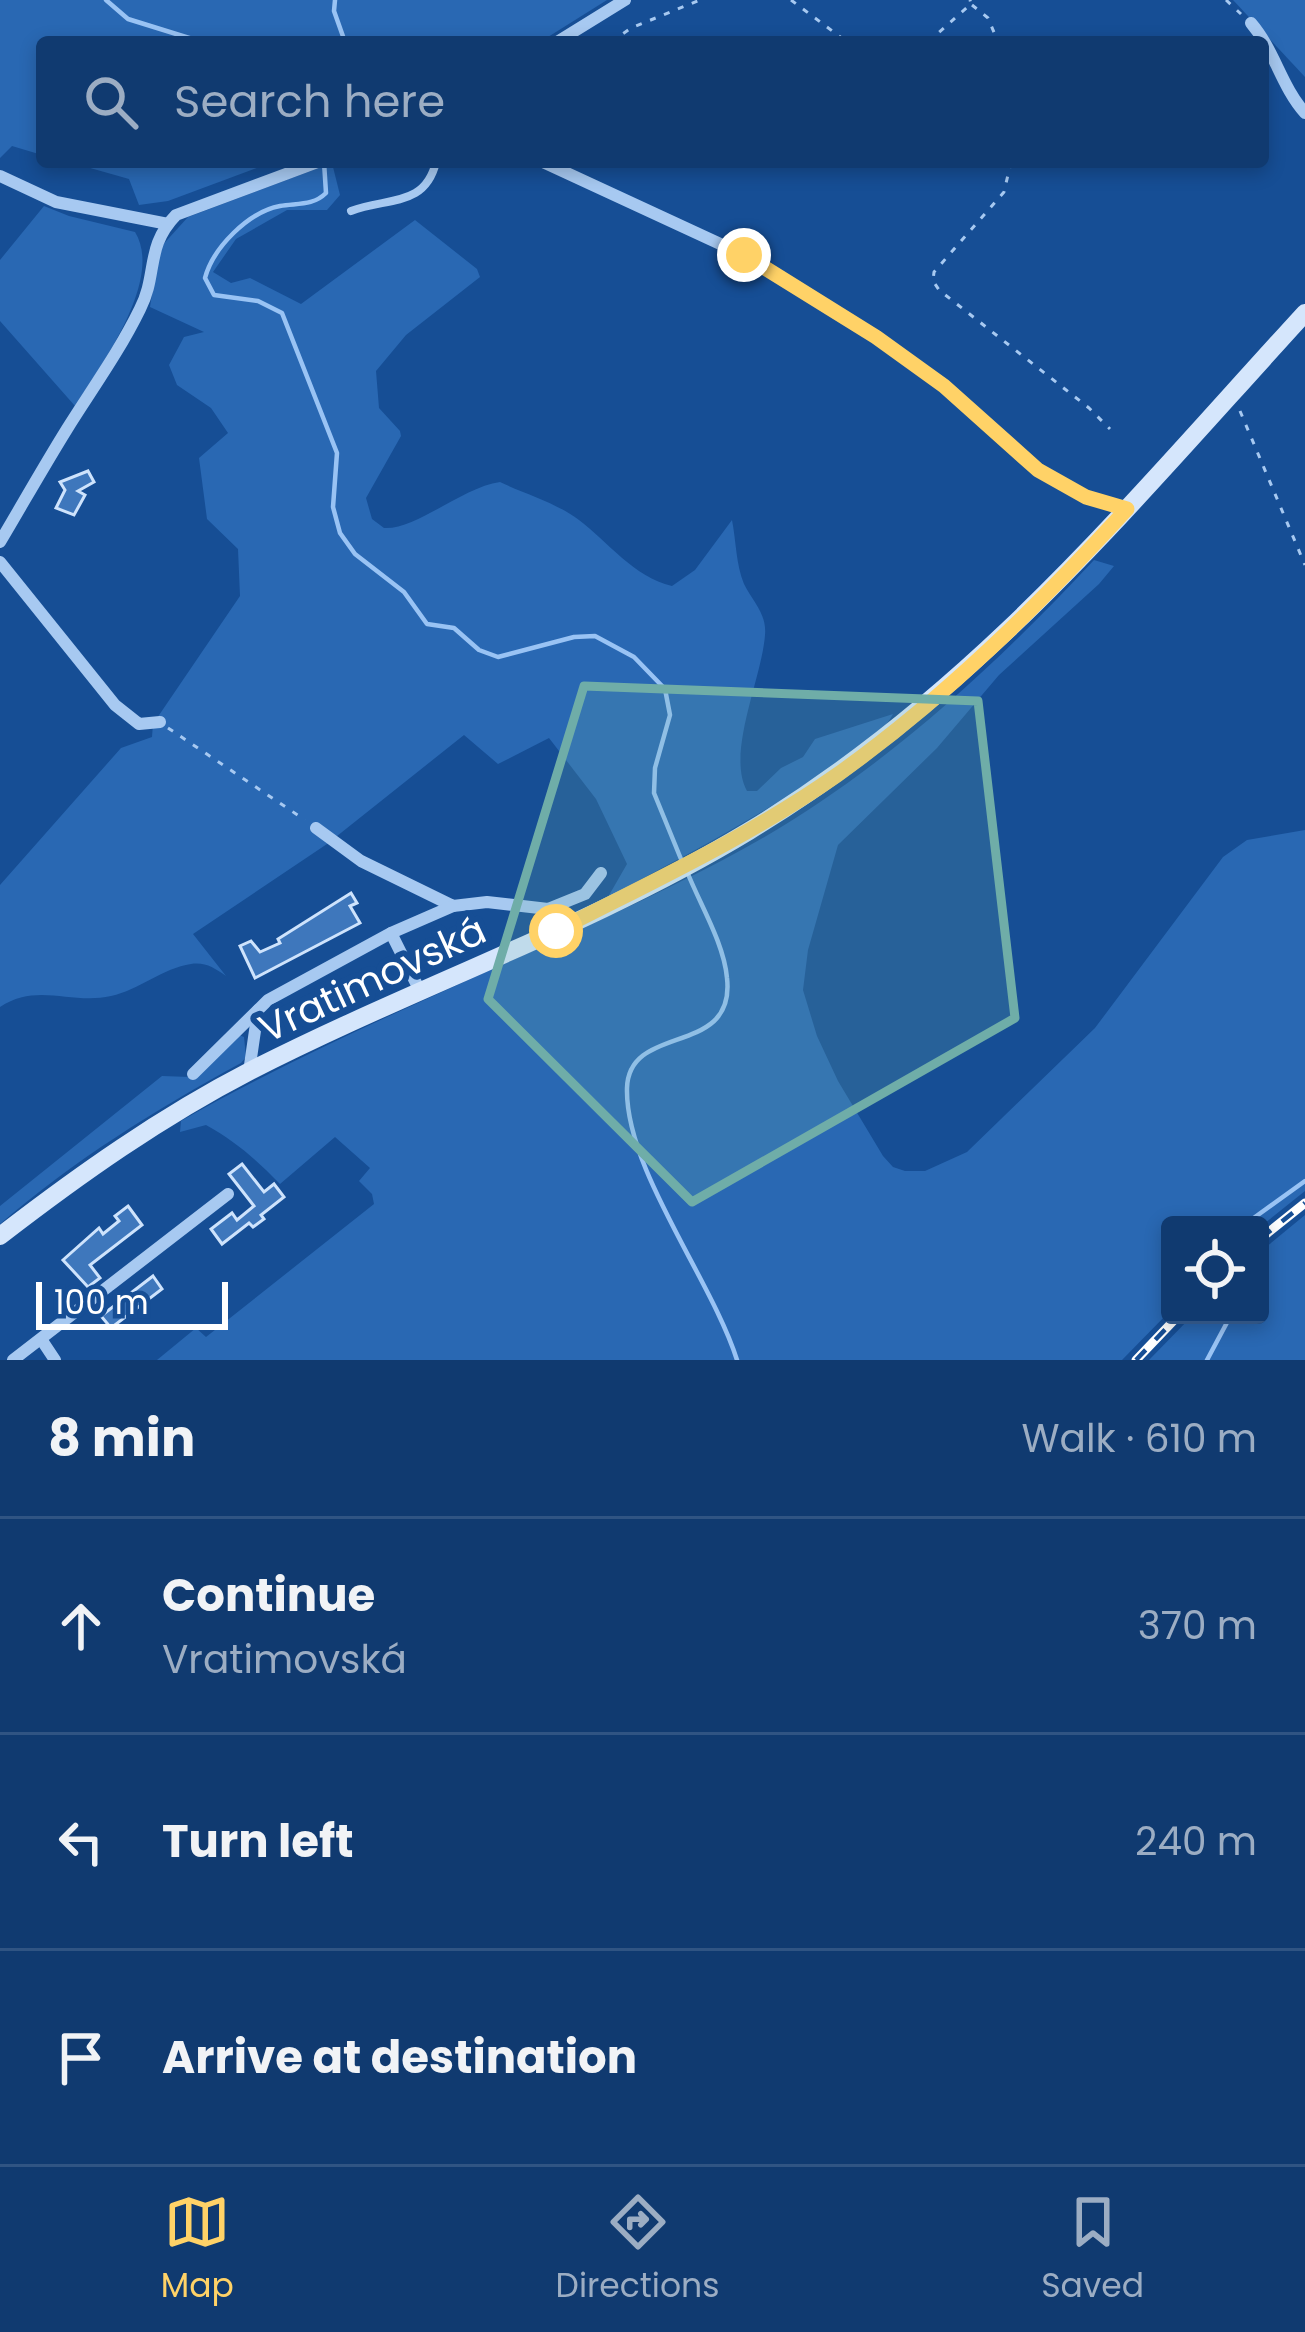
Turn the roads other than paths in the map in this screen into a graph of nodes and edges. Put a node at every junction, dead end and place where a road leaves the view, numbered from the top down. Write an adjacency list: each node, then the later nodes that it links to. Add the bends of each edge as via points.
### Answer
1 (625, 0): 3 (street)
2 (1251, 23): 4 (street)
3 (566, 36)
4 (1260, 36)
5 (1269, 49): 6 (street)
6 (1305, 113)
7 (302, 168): 12 (street)
8 (434, 168): 11 (lane, via 413,197)
9 (557, 168): 14 (street, via 744,255 944,386 1038,470)
10 (0, 176): 12 (street, via 56,202)
11 (351, 211)
12 (168, 224): 15 (street, via 155,240 144,302 113,362)
13 (1305, 313): 14 (main road, Vratimovská)
14 (1127, 509): 22 (main road, Vratimovská, via 1030,613 835,776 746,833)
15 (0, 542)
16 (0, 562): 17 (street, via 115,705 140,724)
17 (160, 722)
18 (316, 827): 20 (street, via 361,861)
19 (601, 873): 20 (street, via 585,894 548,909)
20 (453, 906): 21 (street)
21 (391, 933): 22 (street); 23 (street)
22 (420, 992): 24 (main road, Vratimovská)
23 (258, 1010): 24 (street); 25 (street)
24 (249, 1072): 27 (main road, Vratimovská, via 136,1138)
25 (193, 1074)
26 (228, 1194): 28 (street)
27 (0, 1235)
28 (40, 1339): 29 (street); 30 (street)
29 (13, 1360)
30 (55, 1360)

